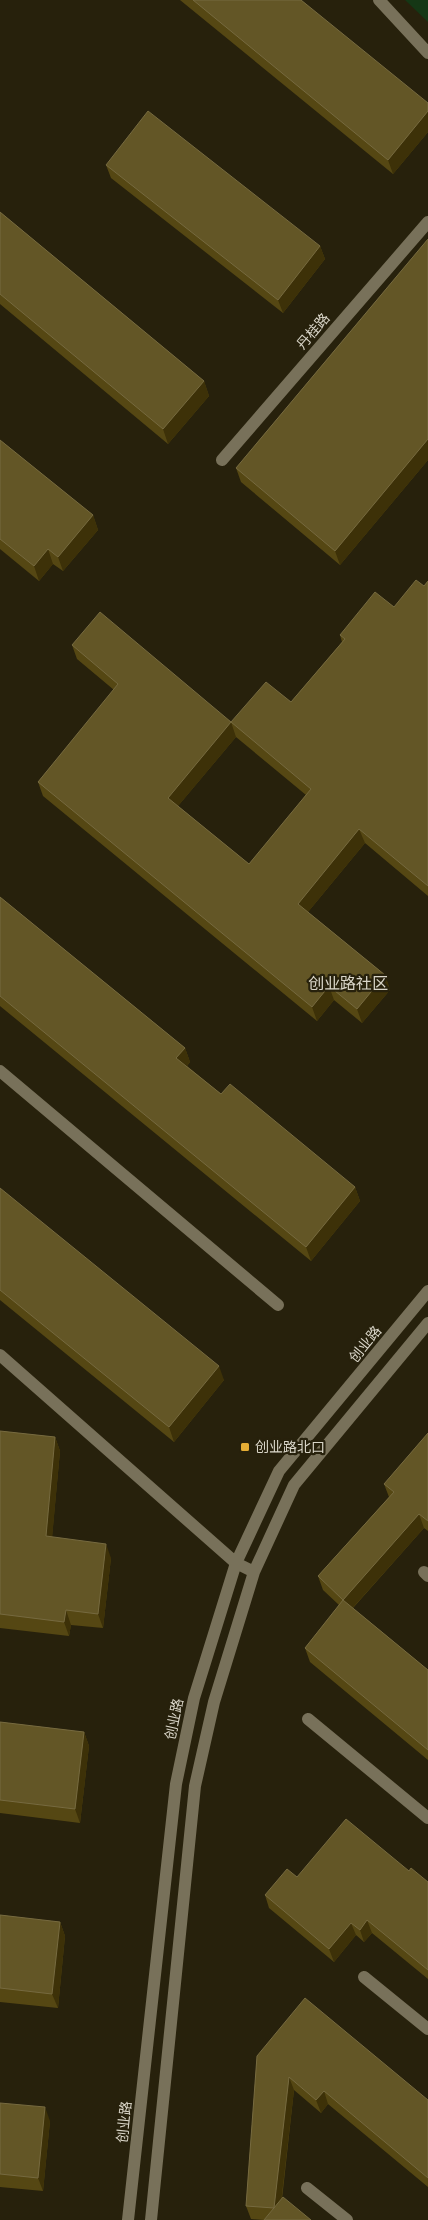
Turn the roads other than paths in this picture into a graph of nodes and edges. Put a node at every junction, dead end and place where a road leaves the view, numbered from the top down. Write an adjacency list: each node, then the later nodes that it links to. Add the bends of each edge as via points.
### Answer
1 (379, 0): 2 (street)
2 (428, 53)
3 (428, 222): 4 (street, 丹桂路)
4 (222, 460)
5 (0, 1071): 7 (street)
6 (428, 1291): 10 (street, 创业路, via 279,1471)
7 (278, 1305)
8 (428, 1323): 11 (street, via 294,1485)
9 (0, 1355): 10 (street)
10 (236, 1563): 11 (street); 17 (street, 创业路, via 194,1698 176,1784)
11 (254, 1572): 18 (street, via 214,1702 195,1786)
12 (308, 1719): 13 (street)
13 (428, 1818)
14 (364, 1977): 15 (street)
15 (428, 2029)
16 (307, 2188): 19 (street)
17 (128, 2220)
18 (151, 2220)
19 (347, 2220)

